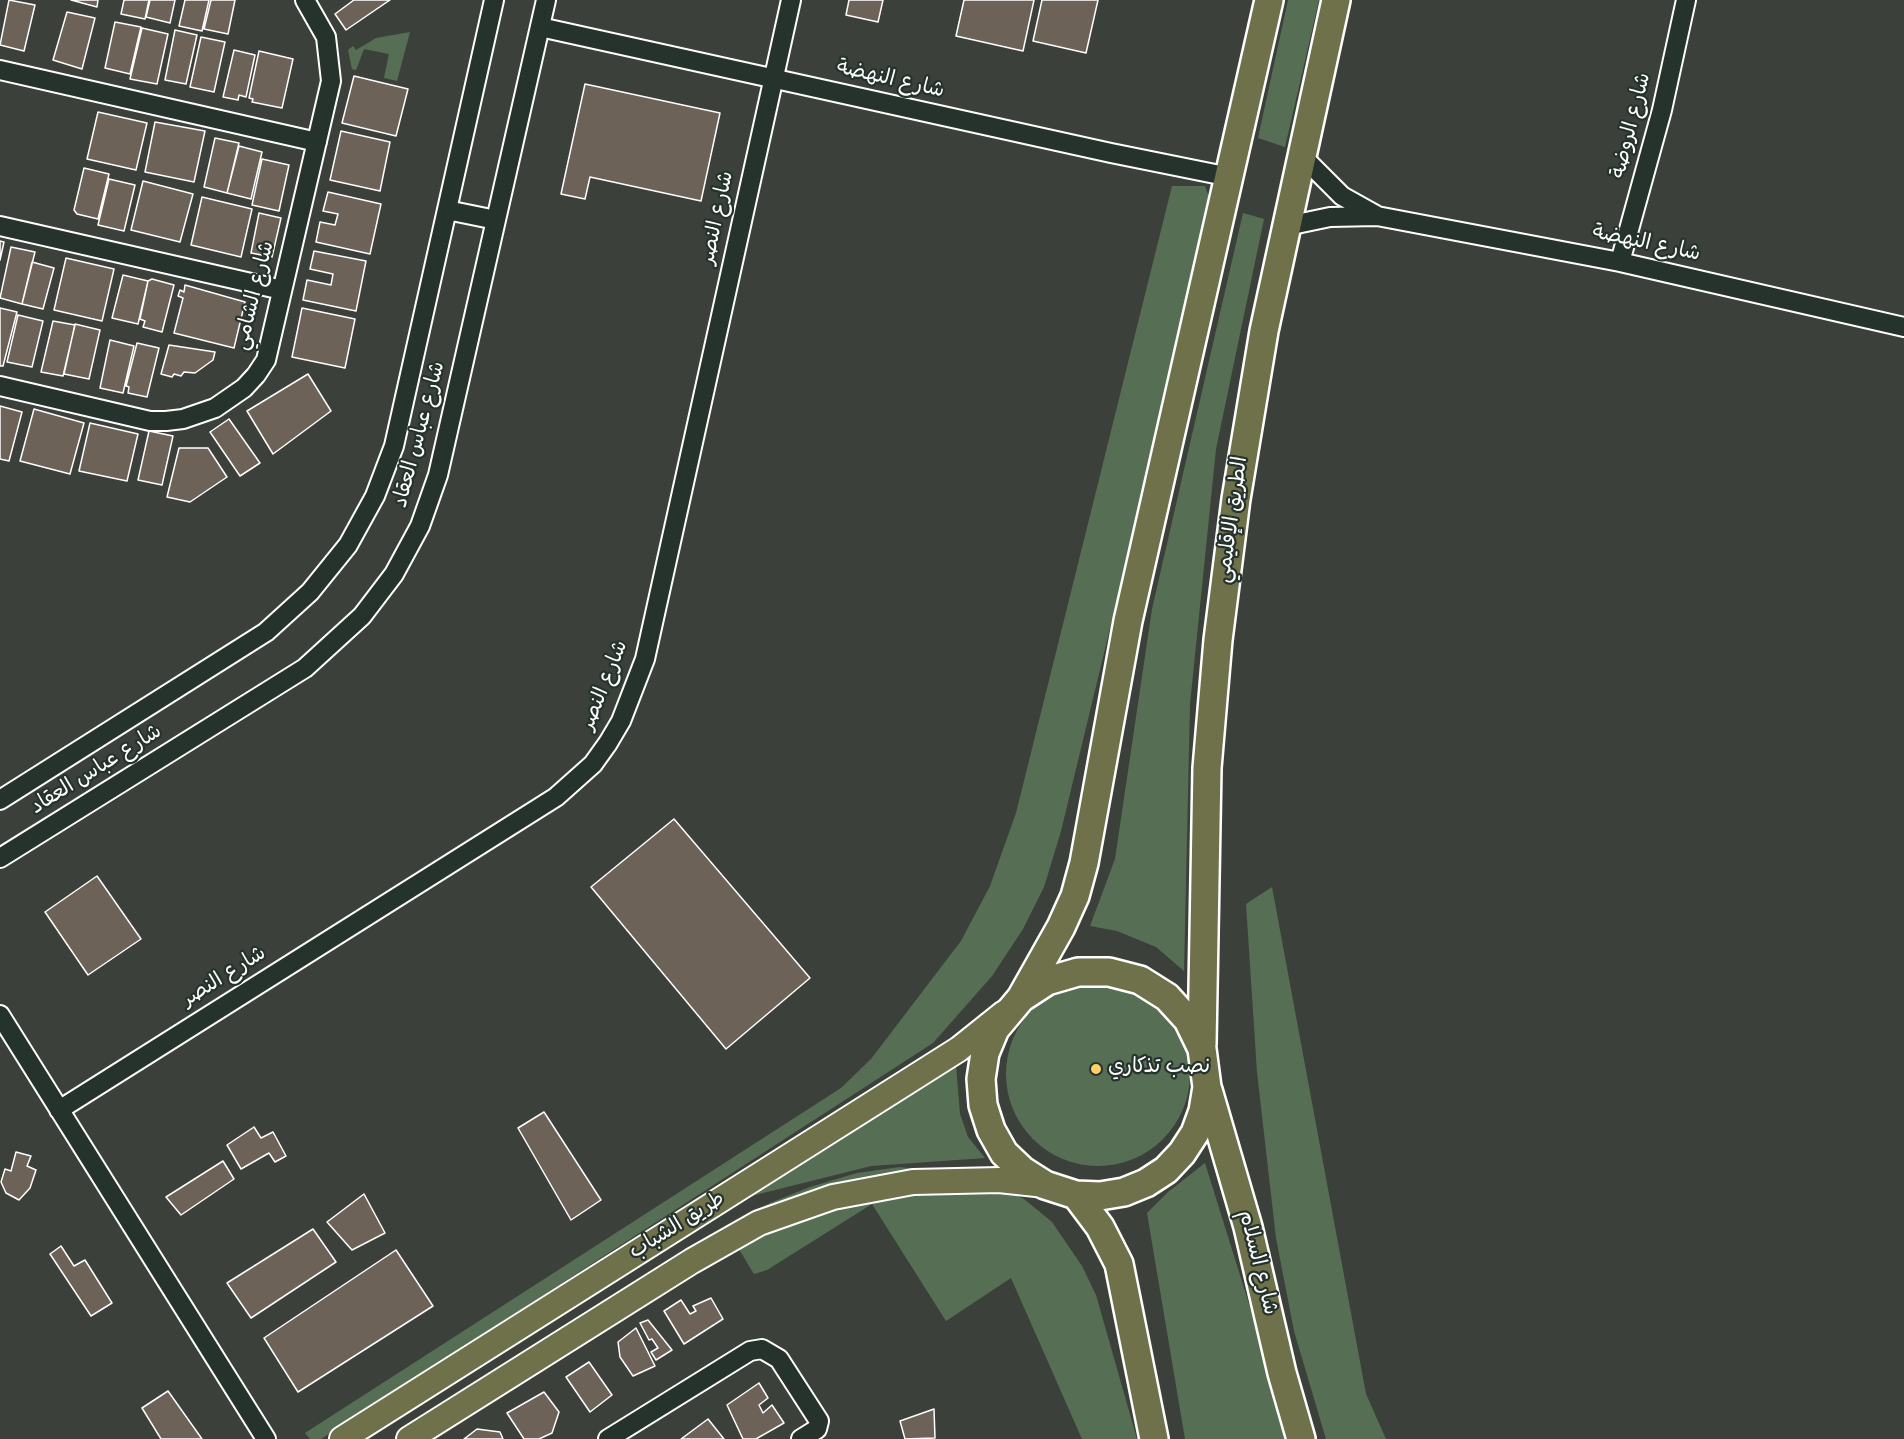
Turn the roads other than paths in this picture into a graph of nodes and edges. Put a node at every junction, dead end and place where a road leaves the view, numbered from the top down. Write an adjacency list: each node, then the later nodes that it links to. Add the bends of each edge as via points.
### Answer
1 (305, 0): 11 (street, شارع الشامي, via 326,37 331,66)
2 (494, 0): 14 (street, شارع عباس العقاد)
3 (546, 0): 8 (street, شارع عباس العقاد)
4 (791, 0): 10 (street, شارع النصر)
5 (1269, 0): 13 (highway)
6 (1336, 0): 12 (highway, الطريق الإقليمي)
7 (1686, 0): 19 (street, شارع الروضة, via 1662,110)
8 (540, 27): 10 (street, شارع النهضة); 16 (street, شارع عباس العقاد)
9 (0, 69): 11 (street)
10 (773, 77): 13 (street, شارع النهضة); 29 (street, شارع النصر, via 645,659 621,721 608,743 593,764 556,797)
11 (317, 142): 20 (street, شارع الشامي)
12 (1301, 155): 15 (street, شارع النهضة, via 1336,191); 18 (highway, الطريق الإقليمي)
13 (1230, 177): 25 (highway, via 1128,621 1084,863 1061,927)
14 (447, 210): 16 (street); 23 (street, شارع عباس العقاد, via 394,446 363,520 330,569 266,632)
15 (1377, 216): 18 (street, شارع النهضة, via 1330,217); 19 (street, شارع النهضة)
16 (496, 220): 24 (street, شارع عباس العقاد, via 438,476 420,526 378,596 344,635 305,668)
17 (0, 226): 20 (street)
18 (1287, 226): 27 (highway, الطريق الإقليمي, via 1236,500 1218,640 1207,779)
19 (1620, 262): 21 (street, شارع النهضة)
20 (282, 290): 22 (street, شارع الشامي, via 266,360 244,388 199,415 150,421)
21 (1904, 327)
22 (0, 386)
23 (0, 800)
24 (0, 858)
25 (1015, 1003): 27 (highway, via 1047,981 1077,972 1109,972 1140,980 1167,997 1188,1020); 30 (highway, via 995,1029 985,1053 983,1105 991,1130 1005,1153); 33 (main road, طريق الشباب, via 939,1061)
26 (0, 1015): 29 (street)
27 (1202, 1049): 28 (highway)
28 (1207, 1087): 31 (highway, via 1195,1133 1166,1170 1124,1192); 38 (highway, شارع السلام, via 1245,1216 1282,1373)
29 (59, 1110): 32 (street)
30 (1045, 1185): 31 (highway); 34 (main road, طريق الشباب, via 987,1179 913,1182 833,1197 759,1223)
31 (1076, 1195): 37 (highway, via 1100,1227 1119,1264)
32 (266, 1439)
33 (342, 1439)
34 (409, 1439)
35 (608, 1439): 36 (street, via 750,1351 762,1349 779,1359 819,1420 817,1429)
36 (801, 1439)
37 (1155, 1439)
38 (1302, 1439)

